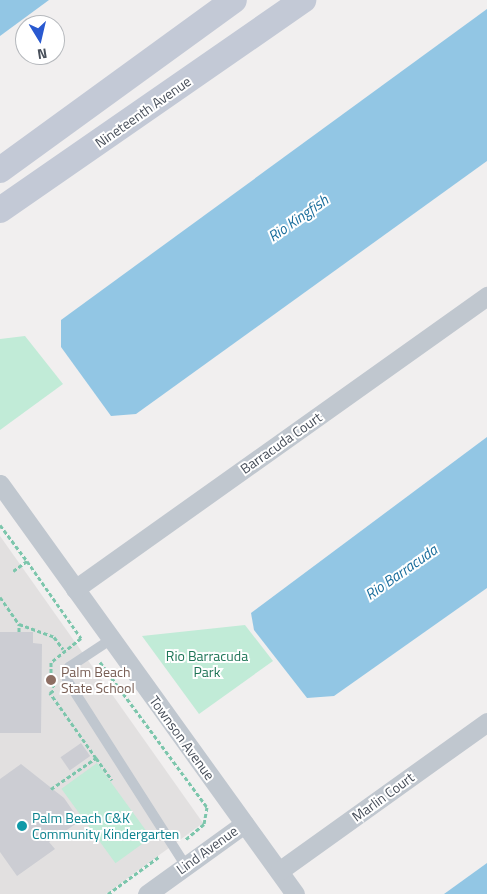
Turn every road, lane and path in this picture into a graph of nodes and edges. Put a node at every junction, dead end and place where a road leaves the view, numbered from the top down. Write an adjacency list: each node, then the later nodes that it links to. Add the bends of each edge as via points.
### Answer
1 (234, 0): 3 (main road)
2 (288, 4): 4 (main road, Nineteenth Avenue)
3 (0, 170)
4 (0, 210)
5 (487, 296): 10 (street, Barracuda Court)
6 (0, 484): 10 (street, Townson Avenue)
7 (0, 525): 8 (path)
8 (27, 561): 9 (path); 15 (path, via 80,638)
9 (13, 571)
10 (75, 589): 14 (street, Townson Avenue)
11 (0, 597): 12 (path)
12 (19, 624): 13 (path); 15 (path, via 54,637)
13 (19, 632)
14 (110, 640): 17 (lane, via 69,667); 21 (street, Townson Avenue)
15 (63, 649): 18 (path, via 49,669)
16 (97, 657): 22 (path, via 207,808 204,824)
17 (67, 680): 18 (path); 24 (lane)
18 (54, 690): 20 (path, via 50,693 96,758)
19 (487, 722): 25 (street, Marlin Court)
20 (51, 789)
21 (244, 824): 24 (street, Lind Avenue); 25 (street, Townson Avenue)
22 (180, 844)
23 (160, 856): 26 (path)
24 (186, 866): 27 (street, Lind Avenue)
25 (279, 871): 28 (street, Townson Avenue)
26 (108, 894)
27 (146, 894)
28 (295, 894)

